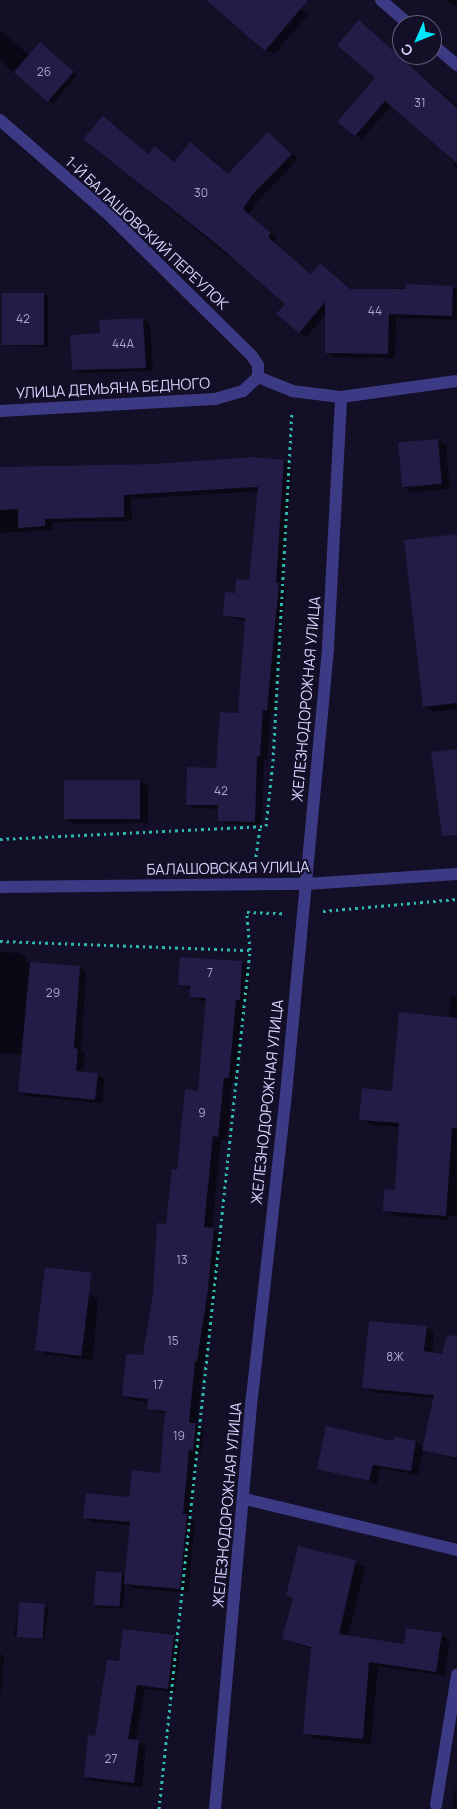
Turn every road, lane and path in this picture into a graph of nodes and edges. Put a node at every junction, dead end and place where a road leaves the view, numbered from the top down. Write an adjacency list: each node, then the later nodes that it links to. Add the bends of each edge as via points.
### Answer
1 (381, 0): 2 (street)
2 (398, 15)
3 (442, 52): 4 (street)
4 (457, 65)
5 (0, 120): 6 (street, 1-Й БАЛАШОВСКИЙ ПЕРЕУЛОК, via 106,212 233,337 258,365)
6 (258, 377): 8 (street); 10 (street, УЛИЦА ДЕМЬЯНА БЕДНОГО, via 243,392 215,399)
7 (457, 381): 9 (street)
8 (292, 391): 9 (street); 11 (path, via 274,761 266,826)
9 (341, 397): 13 (street, ЖЕЛЕЗНОДОРОЖНАЯ УЛИЦА, via 328,648)
10 (0, 411)
11 (0, 839)
12 (457, 874): 13 (street, БАЛАШОВСКАЯ УЛИЦА)
13 (306, 884): 14 (street, БАЛАШОВСКАЯ УЛИЦА); 16 (street, ЖЕЛЕЗНОДОРОЖНАЯ УЛИЦА)
14 (0, 886)
15 (457, 899): 16 (path, via 397,902)
16 (303, 914): 18 (path, via 247,912); 19 (street, ЖЕЛЕЗНОДОРОЖНАЯ УЛИЦА)
17 (0, 941): 18 (path)
18 (250, 950): 23 (path)
19 (245, 1499): 20 (street); 24 (street, ЖЕЛЕЗНОДОРОЖНАЯ УЛИЦА)
20 (457, 1550)
21 (457, 1675): 22 (street)
22 (436, 1805)
23 (159, 1809)
24 (215, 1809)

